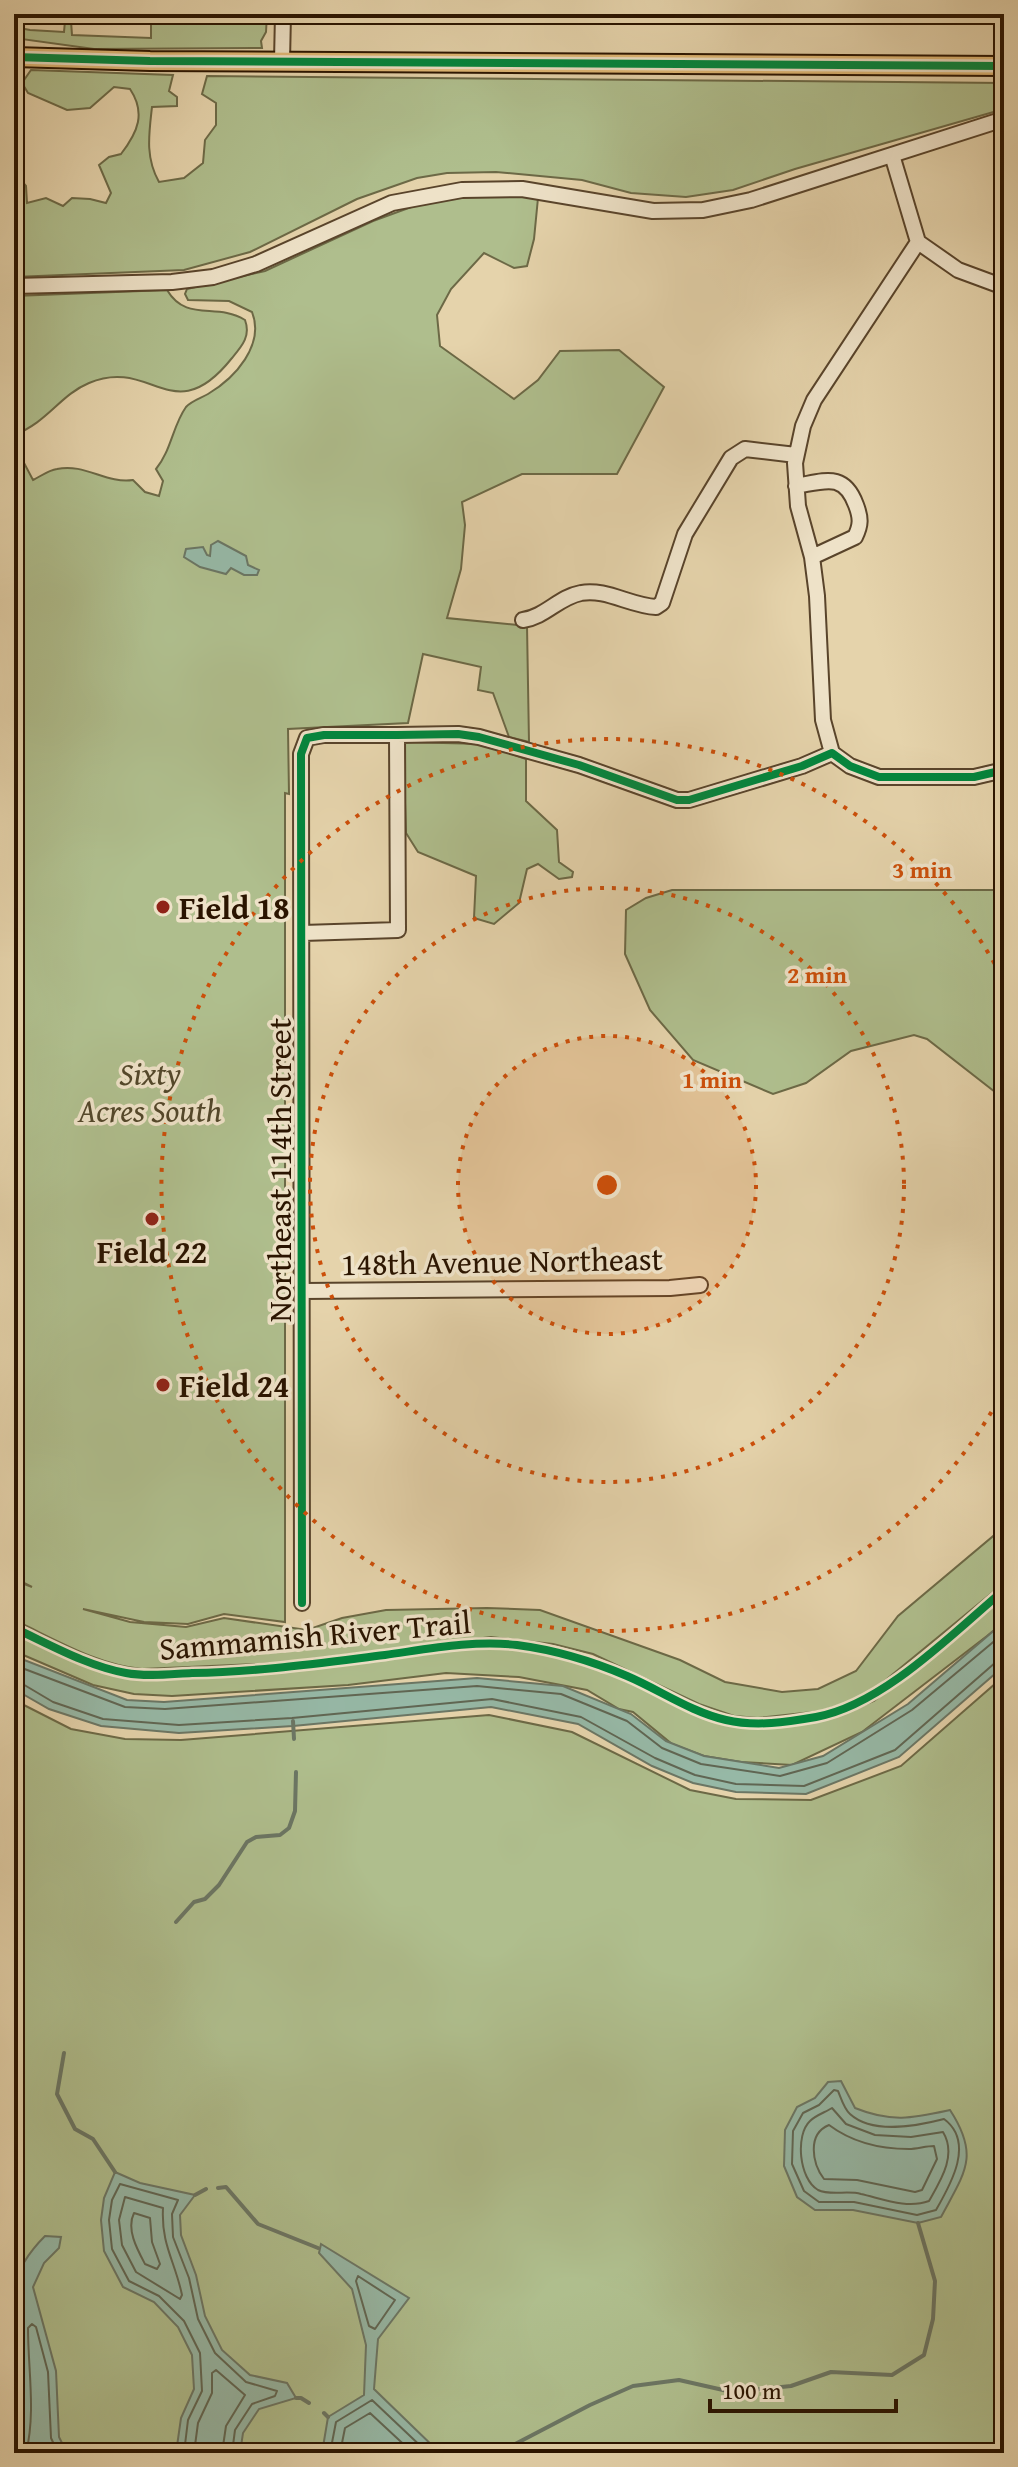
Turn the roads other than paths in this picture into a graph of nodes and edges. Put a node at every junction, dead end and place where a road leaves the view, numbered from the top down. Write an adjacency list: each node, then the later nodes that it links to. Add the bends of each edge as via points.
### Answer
1 (283, 14): 3 (street)
2 (14, 57): 3 (main road)
3 (282, 61): 4 (main road)
4 (1004, 66)
5 (1004, 119): 6 (street)
6 (892, 155): 7 (street); 8 (street, via 703,210 653,211 522,189 462,190 392,203 256,264 213,277)
7 (918, 242): 9 (street, via 958,270); 10 (street, via 814,400)
8 (14, 286)
9 (1004, 287)
10 (796, 455): 11 (street); 13 (street, via 745,449 731,458 685,534 662,603 656,607 581,592)
11 (796, 486): 12 (street); 12 (street, via 831,480 841,484 850,489 860,515 855,537)
12 (812, 557): 15 (street, via 823,720)
13 (523, 620)
14 (397, 735): 15 (street, via 479,737 677,800 701,798); 17 (street, Northeast 114th Street, via 307,738 301,754); 17 (street, via 398,930)
15 (832, 753): 16 (street, via 879,777 974,777)
16 (1004, 770)
17 (303, 933): 19 (street, Northeast 114th Street)
18 (700, 1285): 19 (street, 148th Avenue Northeast)
19 (303, 1291): 20 (street, Northeast 114th Street)
20 (302, 1603)

